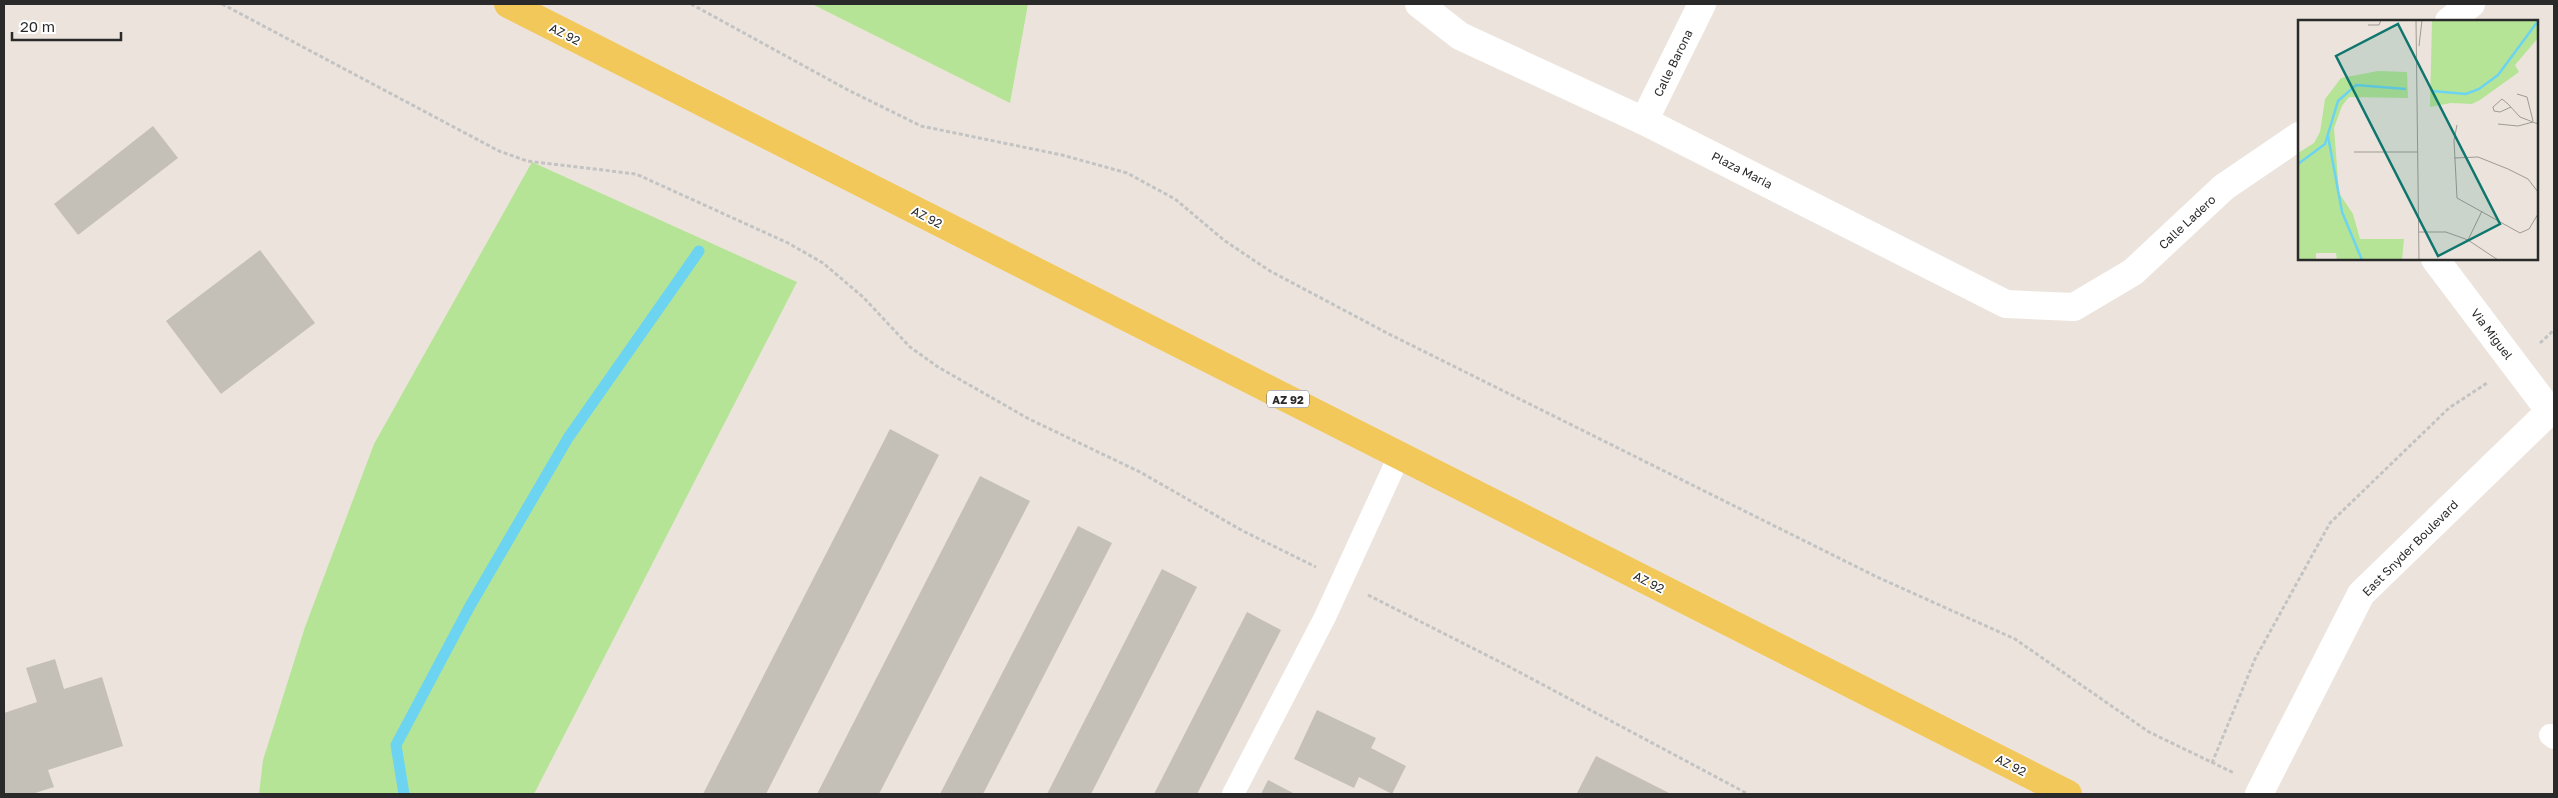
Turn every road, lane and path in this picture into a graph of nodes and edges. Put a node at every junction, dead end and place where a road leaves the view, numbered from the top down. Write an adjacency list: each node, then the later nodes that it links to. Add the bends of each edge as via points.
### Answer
1 (222, 4): 16 (path, via 498,151 527,161 636,174 788,243 822,263 863,297 910,347 938,367 1030,419 1140,472)
2 (508, 4): 15 (main road, AZ 92 / AZ 92)
3 (691, 4): 17 (path, via 921,126 1062,155 1127,173 1175,199 1225,241 1270,270 1387,333 1868,572 2015,639 2149,732)
4 (1419, 4): 8 (street, Plaza Maria, via 1460,36)
5 (1702, 4): 8 (street, Calle Barona)
6 (2471, 4): 7 (street)
7 (2450, 20)
8 (1644, 121): 11 (street, Plaza Maria, via 2006,304)
9 (2298, 137): 11 (street, Calle Ladero, via 2224,187 2133,272)
10 (2435, 260): 13 (street, Via Miguel)
11 (2074, 307)
12 (2554, 330): 13 (path)
13 (2515, 364): 14 (street, Via Miguel); 17 (path, via 2449,408 2330,524 2255,659)
14 (2552, 409): 18 (street, East Snyder Boulevard, via 2361,594)
15 (1399, 456): 16 (lane); 21 (main road, AZ 92 / AZ 92)
16 (1341, 582): 19 (lane); 20 (path, via 1504,664)
17 (2212, 762): 18 (path)
18 (2261, 790)
19 (1234, 794)
20 (1748, 794)
21 (2068, 794)

